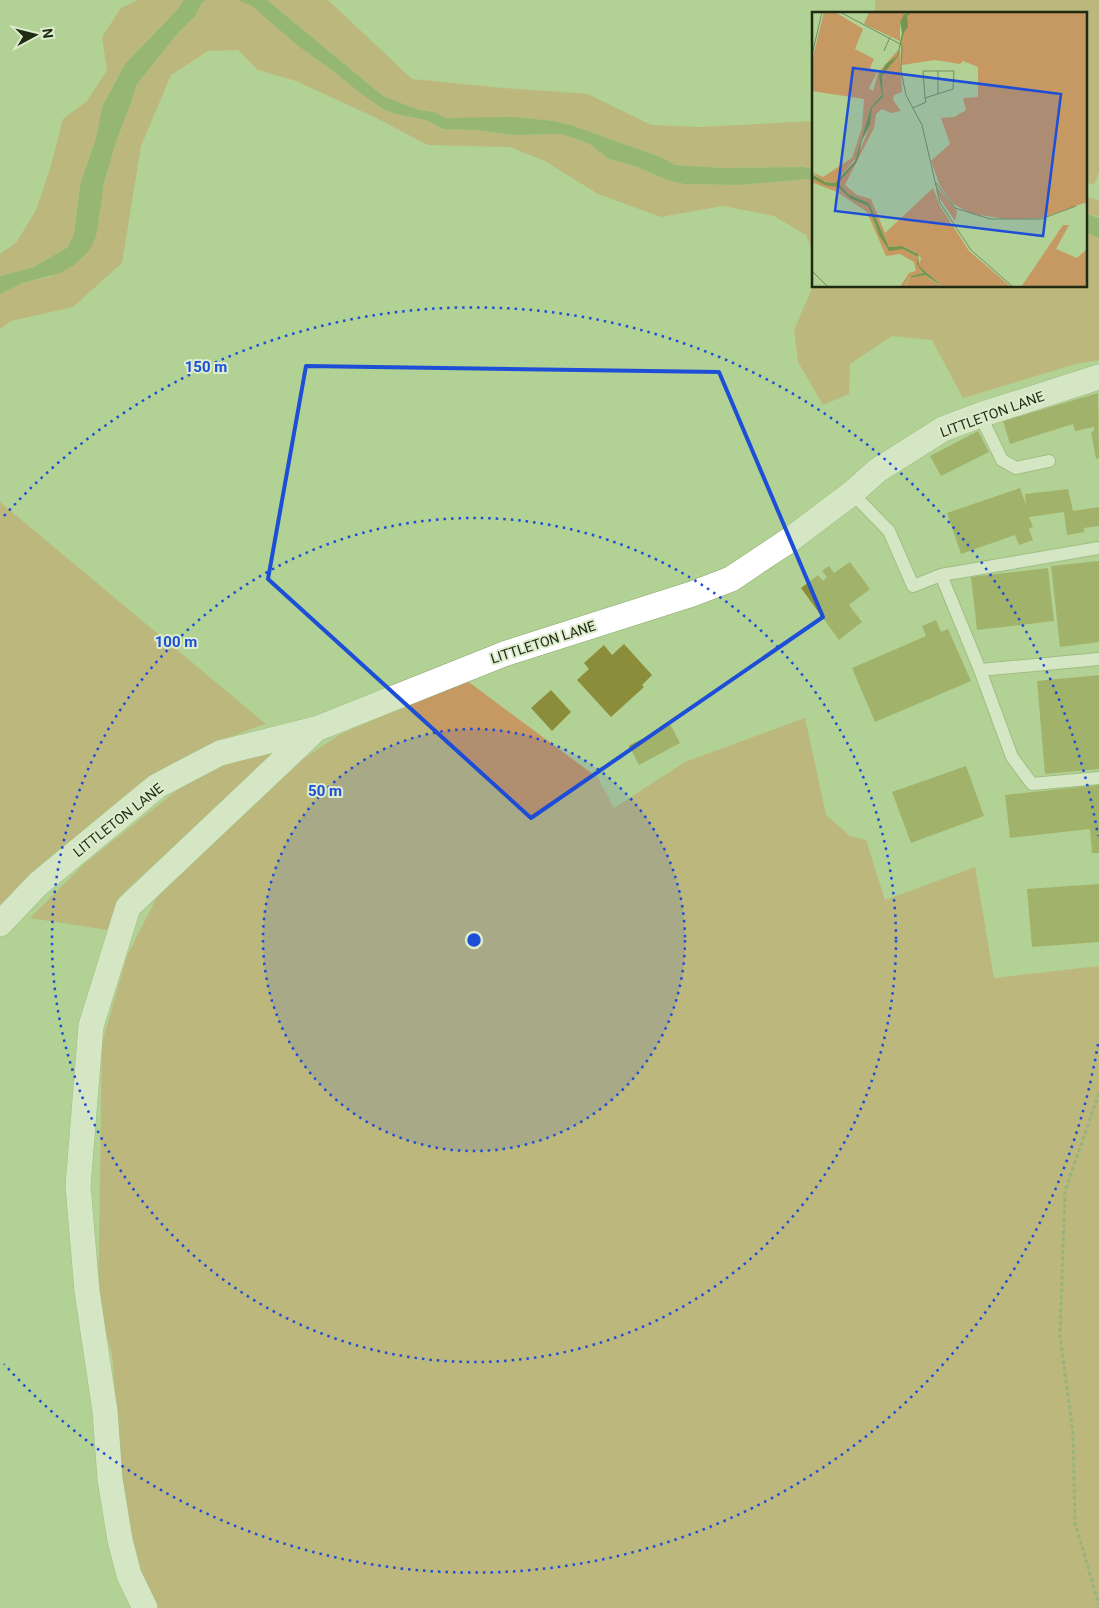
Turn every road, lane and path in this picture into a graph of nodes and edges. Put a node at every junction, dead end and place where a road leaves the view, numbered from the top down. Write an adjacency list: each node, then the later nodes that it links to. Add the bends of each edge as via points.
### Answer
1 (1099, 377): 2 (street, LITTLETON LANE)
2 (980, 415): 3 (lane, via 1002,460 1016,468); 4 (street, LITTLETON LANE, via 942,429 878,470)
3 (1049, 461)
4 (852, 493): 6 (lane, via 889,531 913,586); 9 (street, LITTLETON LANE, via 731,579 504,654)
5 (1099, 548): 6 (lane)
6 (942, 575): 8 (lane)
7 (1099, 659): 8 (lane)
8 (980, 670): 10 (lane, via 1012,757 1032,784)
9 (316, 729): 11 (street, LITTLETON LANE, via 220,753 157,786 38,884); 14 (street, via 128,907 91,1026 78,1186 86,1291 120,1540 129,1575)
10 (1099, 778)
11 (0, 924)
12 (1099, 1093): 13 (path, via 1065,1190 1060,1336 1073,1434 1075,1523)
13 (1099, 1605)
14 (145, 1608)

